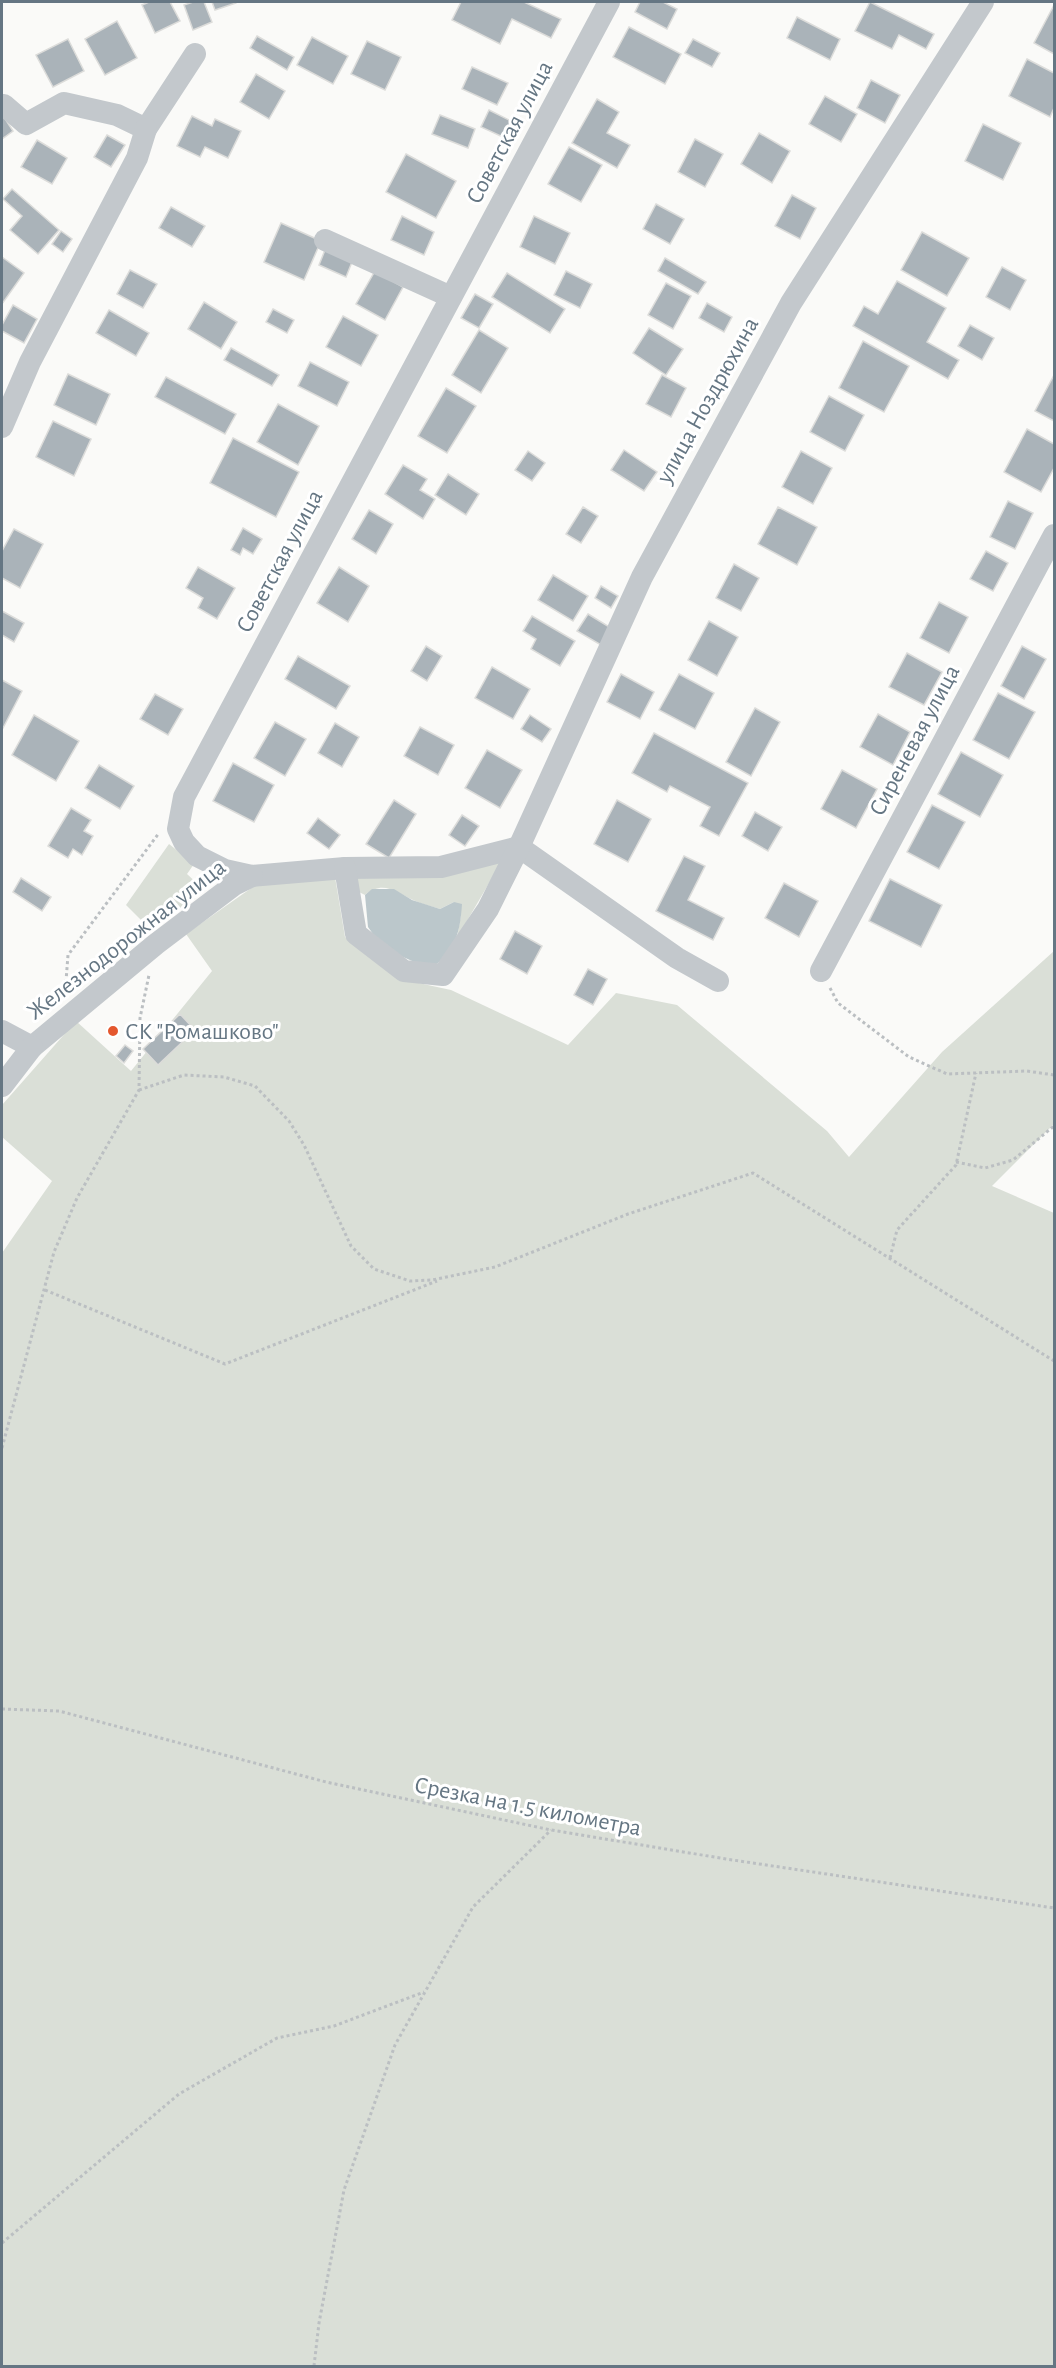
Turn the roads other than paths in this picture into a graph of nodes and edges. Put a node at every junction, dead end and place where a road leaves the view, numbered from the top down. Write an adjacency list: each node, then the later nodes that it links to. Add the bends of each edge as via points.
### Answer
1 (609, 2): 7 (street, Советская улица)
2 (983, 2): 10 (street, улица Ноздрюхина, via 791,303 642,577)
3 (195, 54): 5 (street)
4 (4, 105): 5 (street, via 26,124 64,103 117,115)
5 (146, 129): 8 (street, via 137,158 30,362)
6 (325, 240): 7 (street)
7 (451, 297): 12 (street, Советская улица, via 184,797 178,829 184,842 197,856 225,870)
8 (2, 427)
9 (1054, 535): 13 (street, Сиреневая улица)
10 (519, 848): 11 (street, Советская улица, via 441,867); 11 (street, улица Ноздрюхина, via 488,909 443,975 404,971 356,934); 14 (street, via 677,958)
11 (345, 868): 12 (street, Советская улица)
12 (252, 876): 16 (street, Железнодорожная улица, via 234,885 156,944)
13 (821, 971)
14 (718, 981)
15 (2, 1031): 16 (street, Железнодорожная улица)
16 (32, 1047): 17 (street)
17 (2, 1086)

